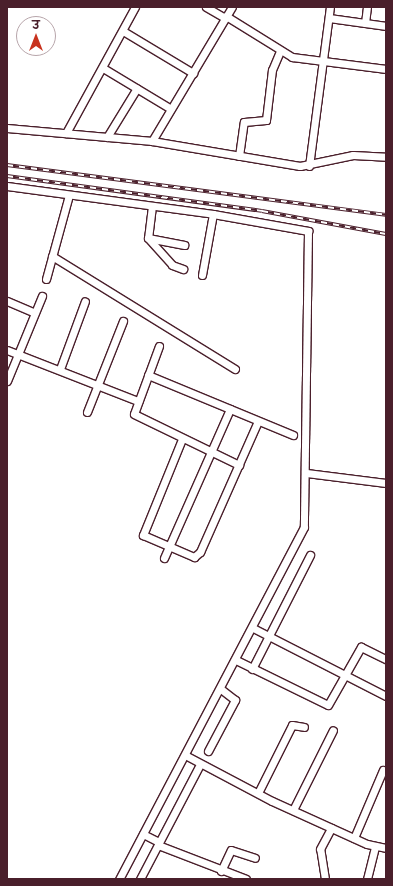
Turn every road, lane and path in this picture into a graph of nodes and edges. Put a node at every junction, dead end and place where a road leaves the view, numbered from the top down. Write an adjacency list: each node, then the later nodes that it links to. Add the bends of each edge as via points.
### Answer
1 (135, 7): 10 (street)
2 (206, 7): 6 (street)
3 (232, 7): 6 (street)
4 (330, 7): 7 (street)
5 (367, 7): 8 (street)
6 (226, 17): 11 (street); 15 (street)
7 (329, 18): 8 (street); 12 (street)
8 (365, 23): 9 (street)
9 (386, 26)
10 (123, 31): 13 (street); 15 (street)
11 (280, 51): 12 (street, via 292,57); 22 (street, via 272,70 266,120 244,122)
12 (325, 61): 14 (street); 24 (street)
13 (103, 68): 16 (street); 19 (street)
14 (386, 68)
15 (193, 73): 17 (street)
16 (138, 88): 17 (street); 20 (street)
17 (171, 109): 21 (street)
18 (7, 128): 19 (street)
19 (66, 133): 20 (street)
20 (107, 137): 21 (street)
21 (152, 141): 22 (street)
22 (239, 156): 24 (street)
23 (386, 157): 24 (street, via 353,155)
24 (309, 166)
25 (7, 186): 26 (street)
26 (69, 195): 27 (street); 31 (street)
27 (152, 206): 28 (street); 29 (street)
28 (213, 214): 33 (street); 56 (street, via 308,231)
29 (148, 238): 30 (street); 32 (street, via 172,265)
30 (184, 244)
31 (52, 256): 34 (street); 44 (street)
32 (183, 269)
33 (202, 275)
34 (46, 279)
35 (42, 296): 38 (street)
36 (7, 301): 38 (street)
37 (85, 301): 43 (street)
38 (35, 313): 42 (street)
39 (123, 321): 47 (street)
40 (159, 346): 45 (street)
41 (7, 350): 42 (street)
42 (18, 353): 43 (street); 46 (street)
43 (60, 369): 47 (street)
44 (235, 369)
45 (148, 375): 48 (street); 49 (street)
46 (7, 381)
47 (100, 386): 48 (street); 50 (street)
48 (138, 401): 53 (street, via 136,417)
49 (230, 409): 51 (street); 54 (street)
50 (87, 412)
51 (258, 421): 52 (street); 55 (street)
52 (293, 435)
53 (182, 439): 54 (street); 58 (street, via 143,532 145,537)
54 (210, 452): 55 (street); 58 (street)
55 (239, 465): 58 (street, via 198,556)
56 (306, 473): 57 (street); 61 (street, via 304,527)
57 (386, 483)
58 (169, 546): 60 (street)
59 (310, 555): 62 (street)
60 (164, 558)
61 (253, 628): 62 (street); 64 (street)
62 (269, 636): 65 (street); 66 (street)
63 (386, 659): 66 (street, via 361,647)
64 (236, 660): 65 (street); 67 (street)
65 (252, 668): 66 (street, via 328,705)
66 (346, 674): 68 (street)
67 (221, 689): 71 (street, via 235,700); 72 (street)
68 (386, 696)
69 (304, 727): 75 (street, via 292,725)
70 (333, 730): 76 (street)
71 (208, 750)
72 (185, 755): 73 (street); 78 (street)
73 (200, 764): 75 (street); 80 (street)
74 (383, 770): 79 (street)
75 (258, 794): 76 (street)
76 (293, 810): 77 (street)
77 (331, 828): 79 (street); 88 (street, via 320,849)
78 (143, 834): 80 (street); 85 (street)
79 (354, 838): 81 (street)
80 (158, 844): 84 (street); 86 (street)
81 (375, 846): 82 (street); 89 (street)
82 (386, 848)
83 (255, 858): 84 (street, via 231,850)
84 (221, 871): 87 (street)
85 (119, 879)
86 (140, 879)
87 (246, 879)
88 (325, 879)
89 (367, 879)

